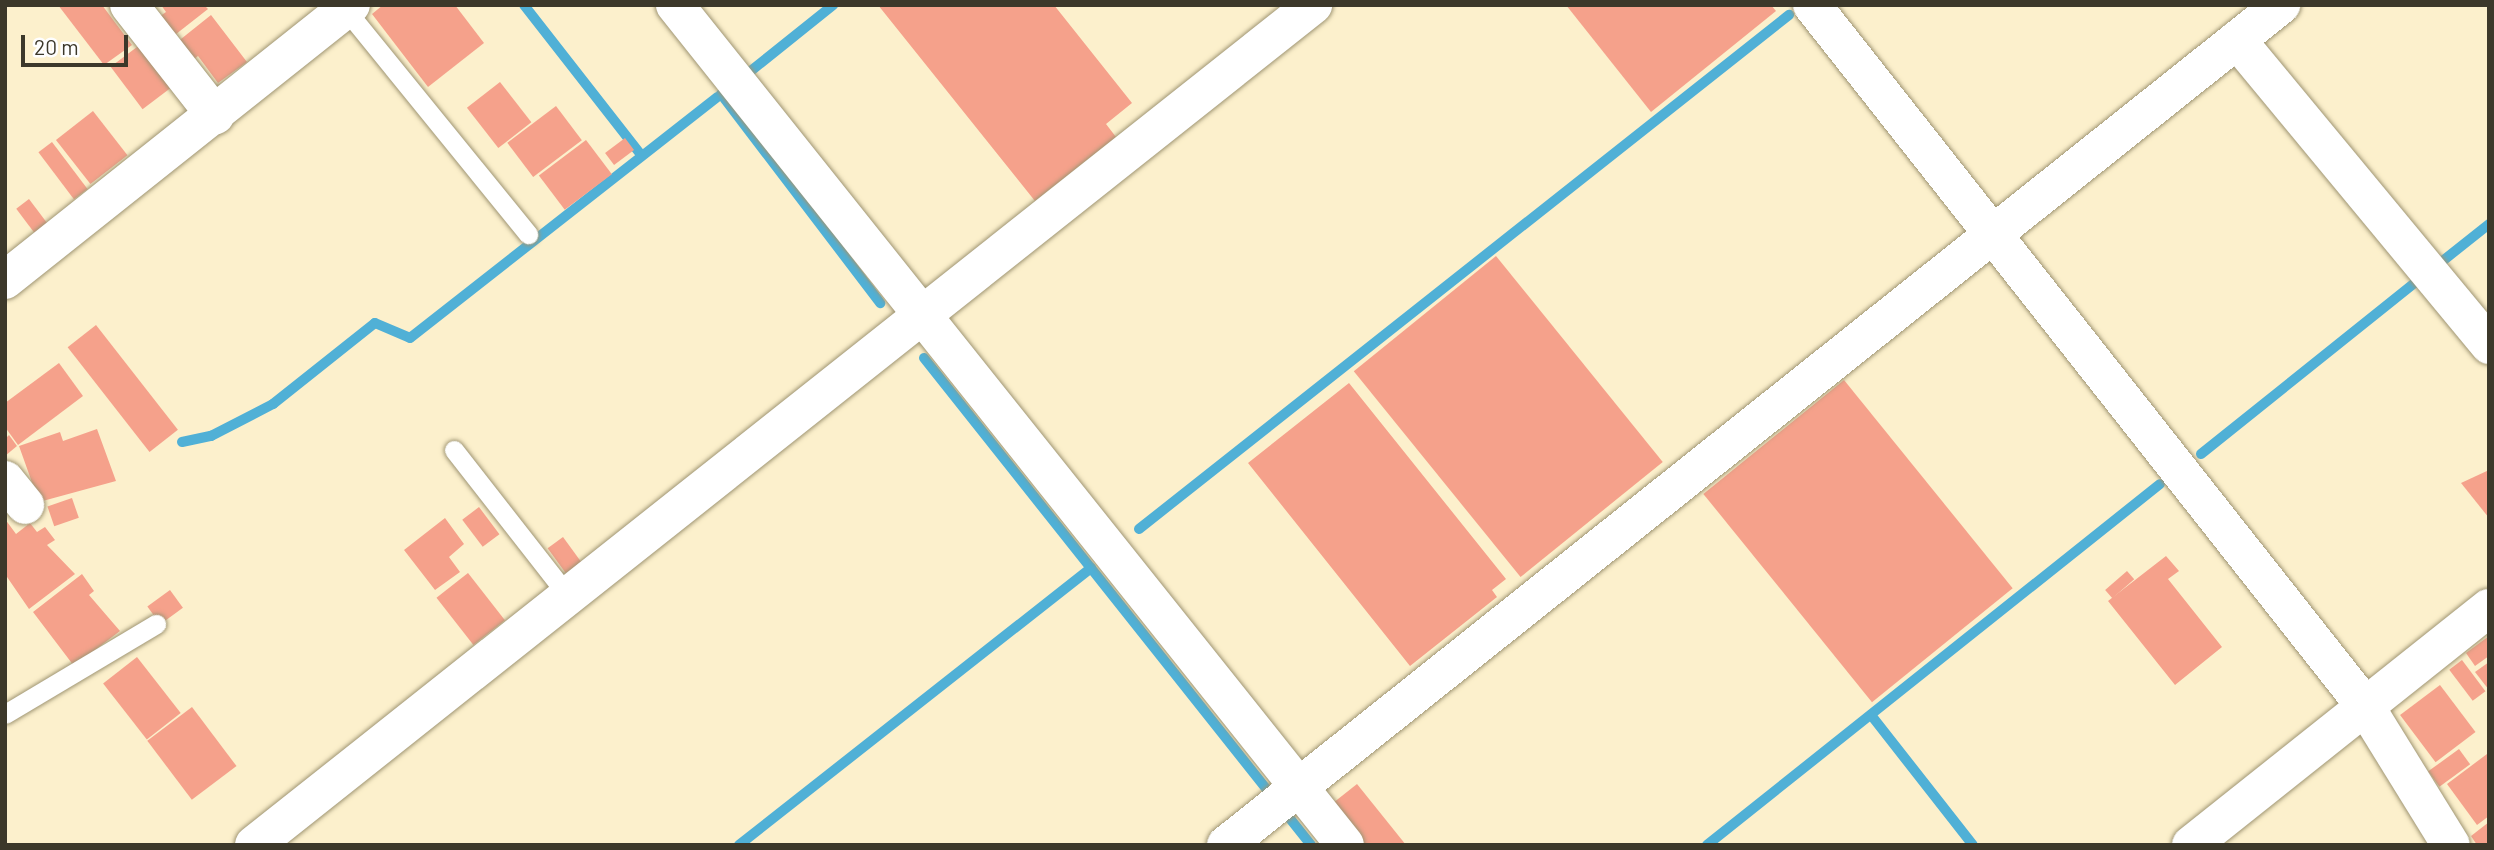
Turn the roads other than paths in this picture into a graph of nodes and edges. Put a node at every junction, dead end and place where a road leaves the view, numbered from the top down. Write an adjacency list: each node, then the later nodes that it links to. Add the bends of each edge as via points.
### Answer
1 (129, 5): 8 (street)
2 (675, 5): 12 (street)
3 (1313, 5): 12 (street)
4 (1812, 5): 10 (street)
5 (2281, 5): 7 (street)
6 (349, 7): 8 (street); 9 (lane)
7 (2237, 40): 10 (street); 13 (street)
8 (215, 115): 11 (street)
9 (528, 234)
10 (1993, 235): 18 (street); 20 (street)
11 (5, 281)
12 (923, 314): 15 (street); 20 (street)
13 (2489, 345)
14 (454, 450): 15 (lane)
15 (568, 596): 21 (street)
16 (2489, 608): 18 (street)
17 (156, 624): 19 (lane)
18 (2365, 706): 24 (street); 25 (street)
19 (5, 714)
20 (1286, 798): 22 (street); 23 (street)
21 (254, 845)
22 (1226, 845)
23 (1345, 845)
24 (2191, 845)
25 (2451, 845)

